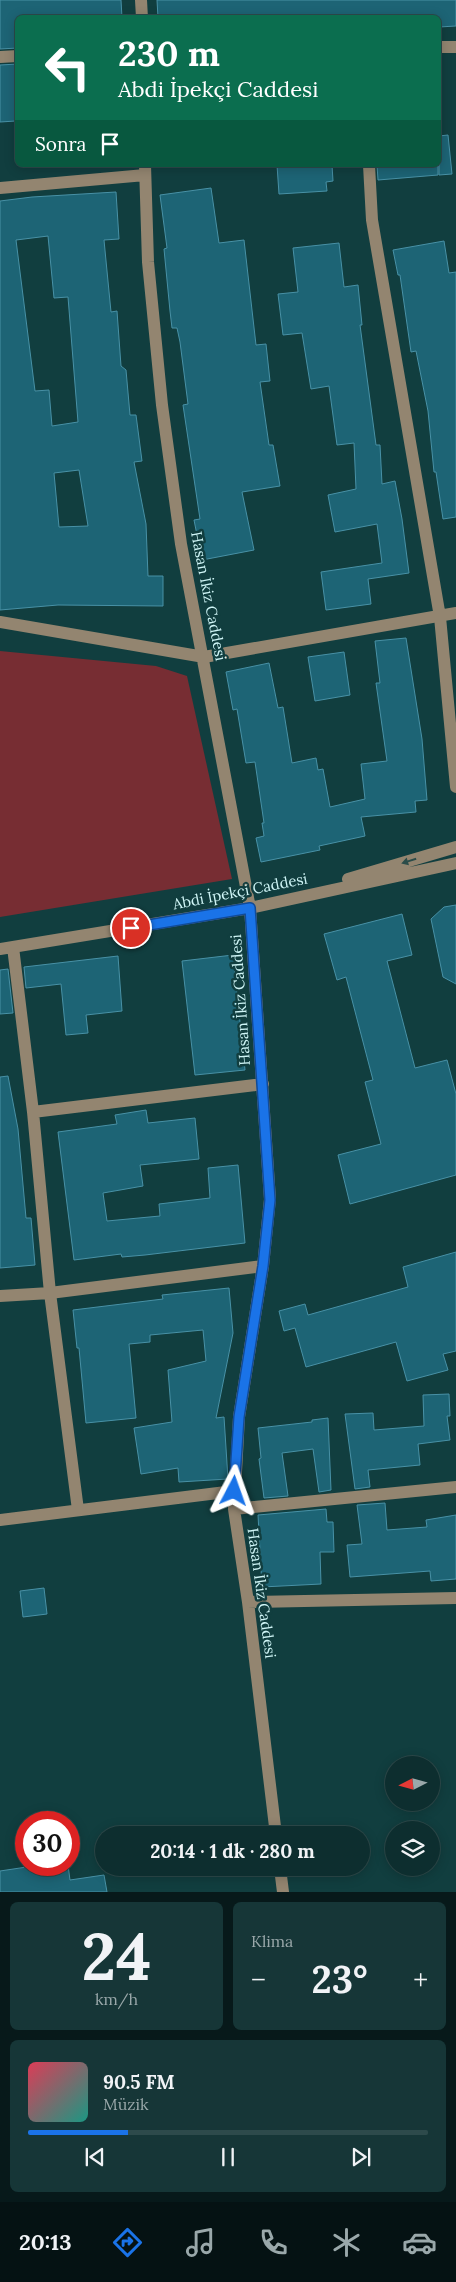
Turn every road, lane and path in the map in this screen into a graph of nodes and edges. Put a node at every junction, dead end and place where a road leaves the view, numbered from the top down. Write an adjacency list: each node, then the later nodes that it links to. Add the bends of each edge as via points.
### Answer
1 (141, 0): 2 (street)
2 (142, 15)
3 (441, 47): 4 (street)
4 (456, 47)
5 (15, 56): 6 (street)
6 (0, 57)
7 (369, 167): 11 (street, via 372,220)
8 (145, 170): 9 (street); 13 (street, Hasan İkiz Caddesi, via 148,262 162,405 182,544)
9 (0, 188)
10 (456, 613): 11 (street)
11 (440, 617): 13 (street); 14 (street)
12 (0, 622): 13 (street)
13 (204, 657): 17 (street, Hasan İkiz Caddesi)
14 (456, 787)
15 (456, 847): 17 (street, one-way to 17)
16 (456, 863): 17 (street, Abdi İpekçi Caddesi)
17 (250, 908): 18 (street, Abdi İpekçi Caddesi); 19 (street, Hasan İkiz Caddesi)
18 (6, 948): 20 (street)
19 (263, 1084): 20 (street); 21 (street, Hasan İkiz Caddesi, via 270,1200)
20 (33, 1112): 22 (street)
21 (263, 1266): 22 (street); 25 (street, Hasan İkiz Caddesi, via 239,1417)
22 (50, 1293): 23 (street); 27 (street)
23 (0, 1296)
24 (456, 1487): 26 (street)
25 (234, 1491): 26 (street, Hasan İkiz Caddesi); 27 (street)
26 (234, 1509): 30 (street, Hasan İkiz Caddesi)
27 (78, 1510): 28 (street)
28 (0, 1520)
29 (456, 1598): 30 (street)
30 (248, 1602): 31 (street, Hasan İkiz Caddesi)
31 (275, 1826)
32 (281, 1876): 33 (street)
33 (284, 1892)

